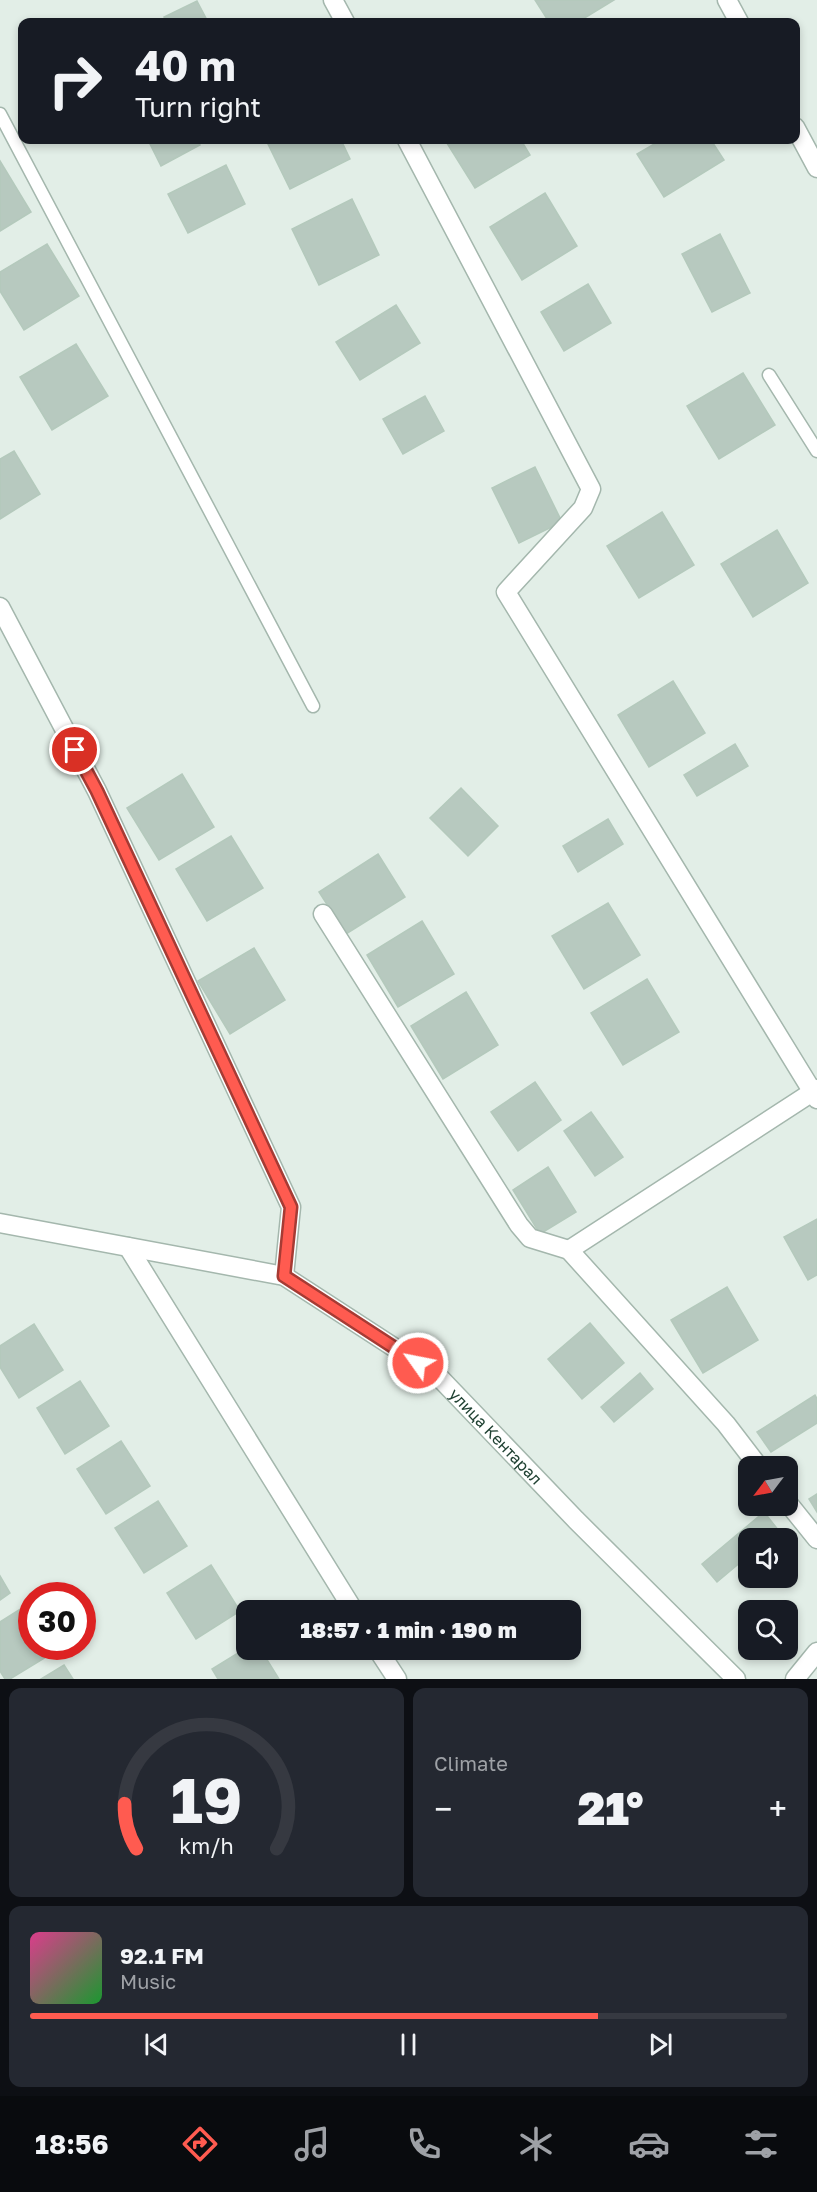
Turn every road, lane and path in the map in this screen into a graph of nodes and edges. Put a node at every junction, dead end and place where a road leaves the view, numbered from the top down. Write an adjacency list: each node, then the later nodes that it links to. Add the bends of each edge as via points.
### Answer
1 (333, 0): 3 (street)
2 (727, 0): 4 (street)
3 (343, 18)
4 (737, 18)
5 (0, 114): 12 (lane)
6 (800, 136): 8 (street)
7 (409, 144): 14 (street, via 591,489 583,508 506,592)
8 (817, 168)
9 (769, 375): 10 (lane)
10 (817, 451)
11 (0, 607): 18 (street, via 97,791 291,1207)
12 (313, 706)
13 (323, 914): 17 (street, via 519,1225 530,1238)
14 (816, 1093): 17 (street)
15 (0, 1223): 16 (street, улица Кентарал)
16 (128, 1247): 18 (street, улица Кентарал); 22 (street)
17 (569, 1250): 19 (street)
18 (284, 1276): 26 (street, улица Кентарал, via 438,1376)
19 (751, 1456)
20 (798, 1515): 21 (street)
21 (817, 1539)
22 (347, 1600)
23 (817, 1652): 27 (street)
24 (385, 1660): 25 (street)
25 (397, 1679)
26 (736, 1679)
27 (795, 1679)

